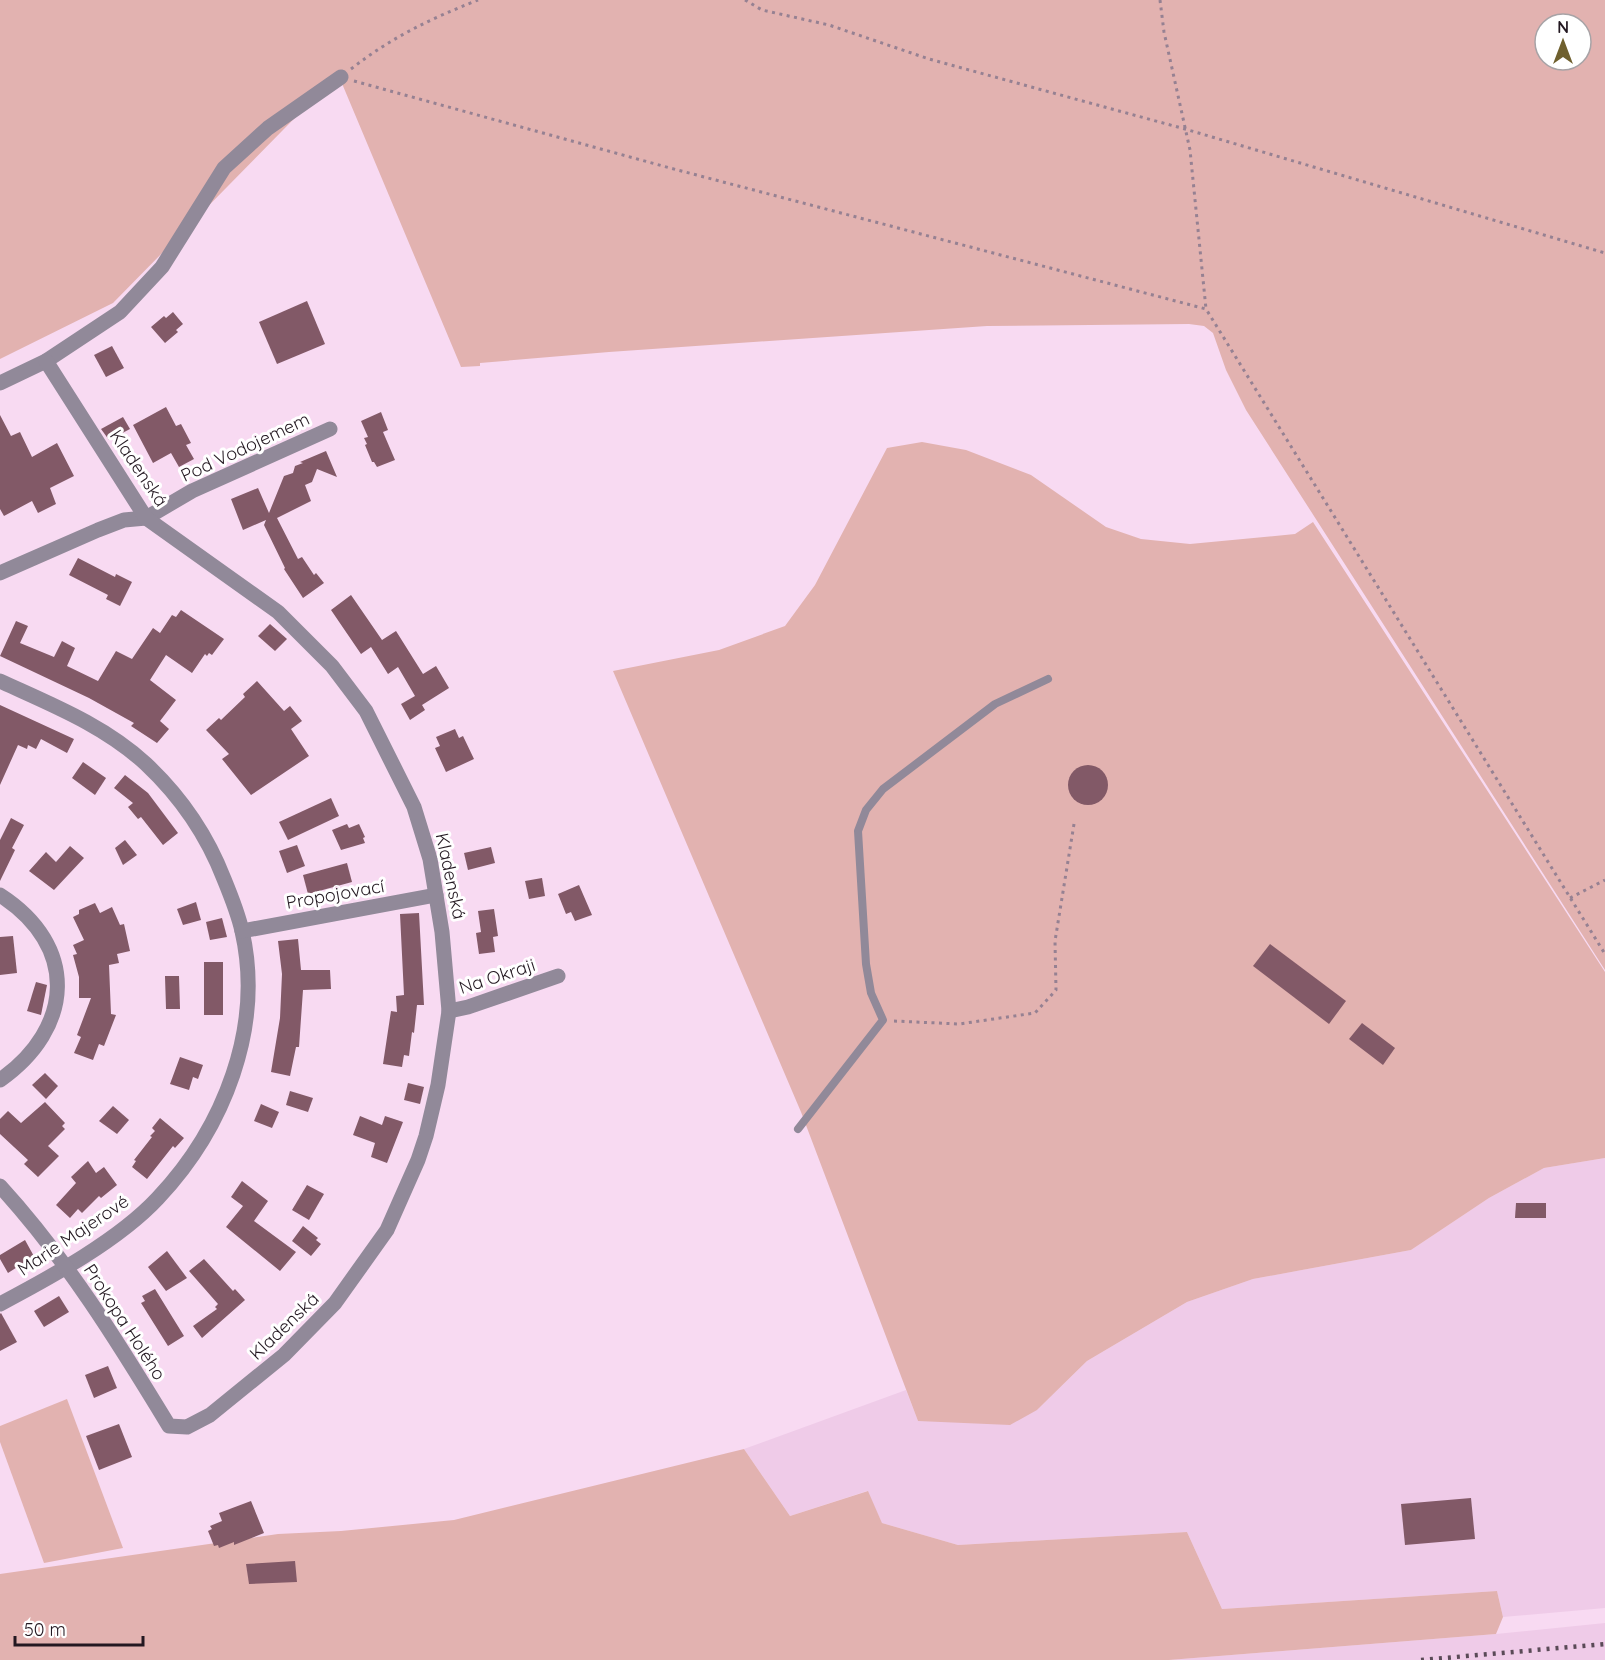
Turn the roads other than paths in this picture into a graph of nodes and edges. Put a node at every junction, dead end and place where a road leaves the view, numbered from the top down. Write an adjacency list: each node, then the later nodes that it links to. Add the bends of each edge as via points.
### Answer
1 (340, 77): 2 (street, via 268,128 224,168 162,267 120,312)
2 (46, 361): 3 (street); 5 (street, Kladenská)
3 (0, 383)
4 (330, 429): 5 (street, Pod Vodojemem, via 192,491)
5 (146, 518): 6 (street, via 124,520); 10 (street, Kladenská, via 278,612 332,666 366,711 414,807)
6 (0, 573)
7 (1048, 680): 15 (lane, via 995,704 883,789 866,810 858,831 866,964 870,993 883,1020)
8 (0, 681): 11 (street, Marie Majerové, via 118,741 168,786 207,841)
9 (0, 895): 14 (street, via 25,914 43,938 56,966 57,996 46,1032 25,1060)
10 (436, 895): 11 (street, Propojovací); 13 (street, Kladenská)
11 (242, 931): 17 (street, Marie Majerové, via 247,988 240,1047 233,1076 211,1125 179,1175 156,1200 134,1220)
12 (558, 976): 13 (street, Na Okraji)
13 (448, 1011): 19 (street, Kladenská, via 443,1058 426,1136 409,1184 371,1255 335,1303 284,1356 210,1415 187,1426)
14 (0, 1080)
15 (798, 1129)
16 (0, 1185): 17 (street, Prokopa Holého)
17 (66, 1266): 18 (street, Marie Majerové); 19 (street, Prokopa Holého)
18 (0, 1304)
19 (169, 1426)

